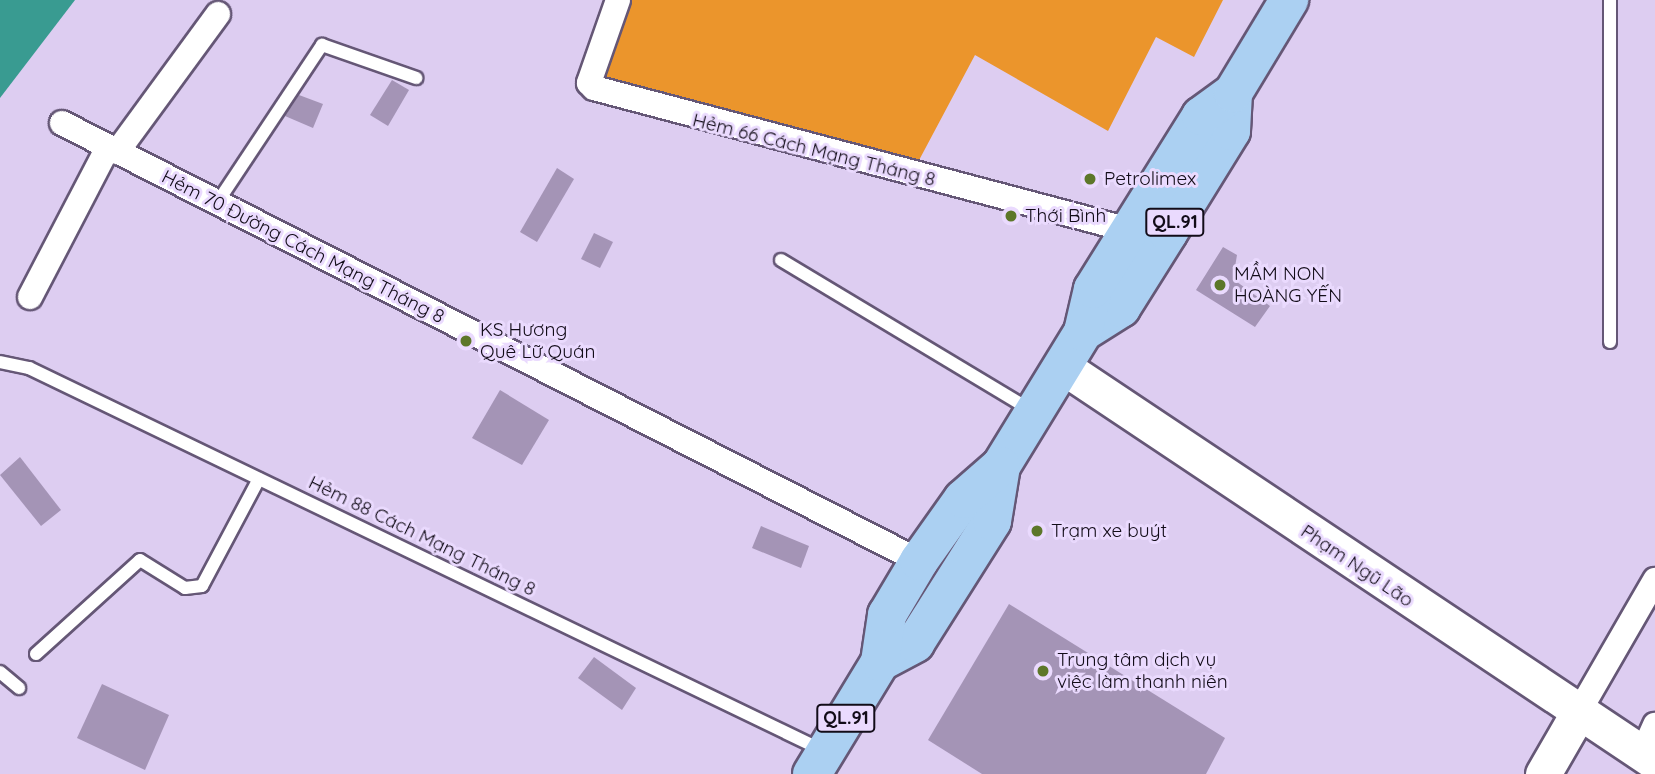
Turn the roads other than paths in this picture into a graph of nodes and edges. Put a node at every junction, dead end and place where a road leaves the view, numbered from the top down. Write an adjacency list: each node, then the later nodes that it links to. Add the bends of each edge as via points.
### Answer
1 (618, 0): 10 (street, Hẻm 66 Cách Mạng Tháng 8, via 589,83 594,88)
2 (1289, 0): 6 (highway, QL.91)
3 (1610, 0): 14 (lane)
4 (218, 14): 8 (street)
5 (416, 78): 9 (lane, via 322,46)
6 (1233, 93): 10 (highway, QL.91, via 1201,116); 13 (highway, QL.91, via 1231,131 1121,308)
7 (62, 123): 8 (street, Hẻm 70 Đường Cách Mạng Tháng 8)
8 (113, 150): 9 (street, Hẻm 70 Đường Cách Mạng Tháng 8); 12 (street)
9 (217, 203): 20 (street, Hẻm 70 Đường Cách Mạng Tháng 8)
10 (1129, 230): 13 (highway, QL.91, via 1093,289)
11 (781, 260): 17 (lane)
12 (30, 296)
13 (1083, 332): 16 (highway, QL.91)
14 (1610, 342)
15 (0, 362): 19 (lane, Hẻm 88 Cách Mạng Tháng 8, via 29,368)
16 (1062, 366): 17 (highway, QL.91); 26 (street, Phạm Ngũ Lão)
17 (1033, 412): 18 (highway, QL.91)
18 (1001, 466): 20 (highway, QL.91, via 963,499); 23 (highway, QL.91, via 985,532 915,643)
19 (259, 479): 22 (lane, via 202,586 185,589 140,560); 28 (lane, Hẻm 88 Cách Mạng Tháng 8)
20 (919, 561): 23 (highway, QL.91, via 887,615)
21 (1655, 580): 26 (street)
22 (36, 654)
23 (880, 662): 28 (highway, QL.91)
24 (0, 672): 25 (lane)
25 (19, 688)
26 (1577, 715): 27 (street, Phạm Ngũ Lão); 29 (street)
27 (1650, 747)
28 (819, 763)
29 (1543, 774)

